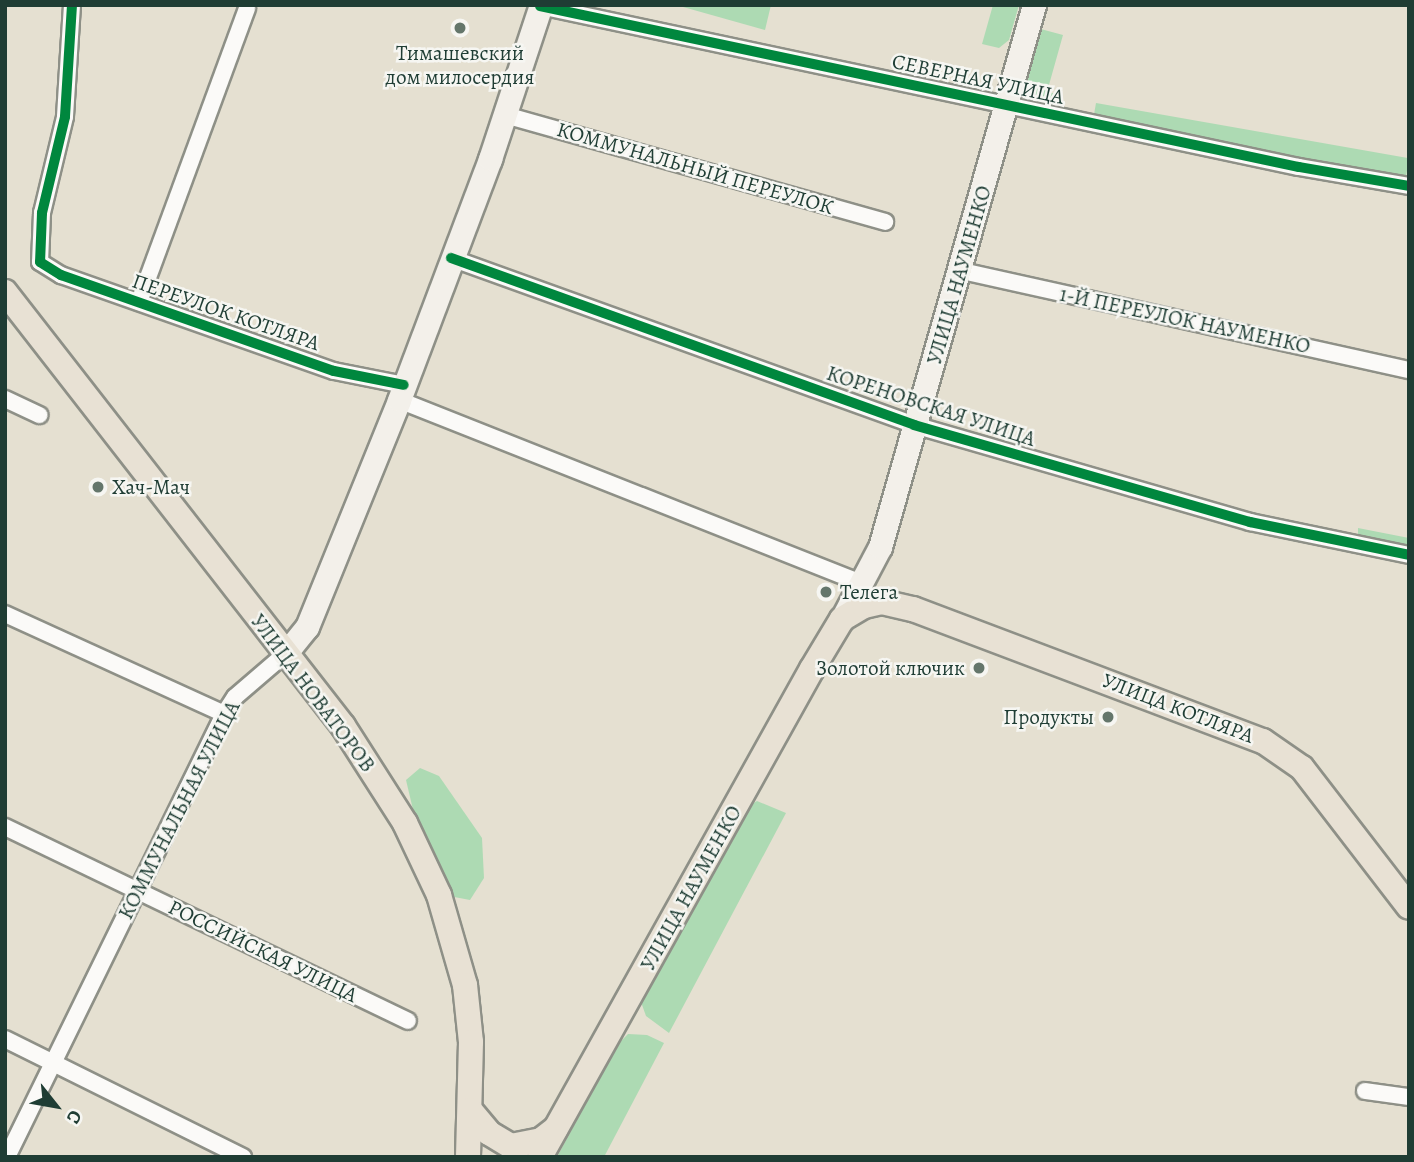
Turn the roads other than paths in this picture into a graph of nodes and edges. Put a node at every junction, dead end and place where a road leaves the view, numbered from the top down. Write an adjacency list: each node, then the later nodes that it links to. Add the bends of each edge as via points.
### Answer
1 (72, 5): 12 (street, ПЕРЕУЛОК КОТЛЯРА, via 65,117 42,213 40,262 61,275)
2 (1034, 5): 5 (main road, УЛИЦА НАУМЕНКО)
3 (540, 6): 5 (street, СЕВЕРНАЯ УЛИЦА); 6 (main road, КОММУНАЛЬНАЯ УЛИЦА)
4 (247, 8): 12 (street, ПЕРЕУЛОК КОТЛЯРА)
5 (1006, 105): 7 (street, СЕВЕРНАЯ УЛИЦА); 10 (main road, УЛИЦА НАУМЕНКО)
6 (505, 114): 8 (street, КОММУНАЛЬНЫЙ ПЕРЕУЛОК); 9 (main road, КОММУНАЛЬНАЯ УЛИЦА)
7 (1409, 186)
8 (885, 222)
9 (451, 258): 14 (main road, КОММУНАЛЬНАЯ УЛИЦА); 17 (street, КОРЕНОВСКАЯ УЛИЦА)
10 (962, 271): 13 (street, 1-Й ПЕРЕУЛОК НАУМЕНКО); 17 (main road, УЛИЦА НАУМЕНКО)
11 (5, 292): 22 (main road, УЛИЦА НОВАТОРОВ)
12 (139, 302): 14 (street, ПЕРЕУЛОК КОТЛЯРА)
13 (1409, 370)
14 (401, 392): 19 (street, ПЕРЕУЛОК КОТЛЯРА); 22 (main road, КОММУНАЛЬНАЯ УЛИЦА, via 307,627)
15 (5, 399): 16 (street)
16 (40, 415)
17 (914, 425): 18 (street, КОРЕНОВСКАЯ УЛИЦА, via 1250,522); 19 (main road, УЛИЦА НАУМЕНКО, via 880,547)
18 (1409, 555)
19 (861, 583): 21 (main road, УЛИЦА НАУМЕНКО)
20 (5, 614): 23 (street)
21 (842, 619): 26 (main road, УЛИЦА КОТЛЯРА, via 882,602 1038,654 1263,741 1302,768); 33 (main road, УЛИЦА НАУМЕНКО, via 556,1129)
22 (285, 654): 23 (street, КОММУНАЛЬНАЯ УЛИЦА, via 235,697); 32 (main road, УЛИЦА НОВАТОРОВ, via 376,774 439,895 465,985 471,1042)
23 (224, 715): 25 (street, КОММУНАЛЬНАЯ УЛИЦА)
24 (5, 827): 25 (street, РОССИЙСКАЯ УЛИЦА)
25 (137, 890): 27 (street, РОССИЙСКАЯ УЛИЦА); 29 (street, КОММУНАЛЬНАЯ УЛИЦА)
26 (1409, 906)
27 (408, 1021)
28 (5, 1039): 29 (street)
29 (53, 1063): 34 (street, КОММУНАЛЬНАЯ УЛИЦА); 35 (street)
30 (1365, 1091): 31 (street)
31 (1409, 1097)
32 (470, 1110): 33 (main road, via 489,1133); 36 (main road, УЛИЦА НОВАТОРОВ)
33 (528, 1151): 37 (main road)
34 (7, 1157)
35 (243, 1157)
36 (468, 1157)
37 (483, 1157)

